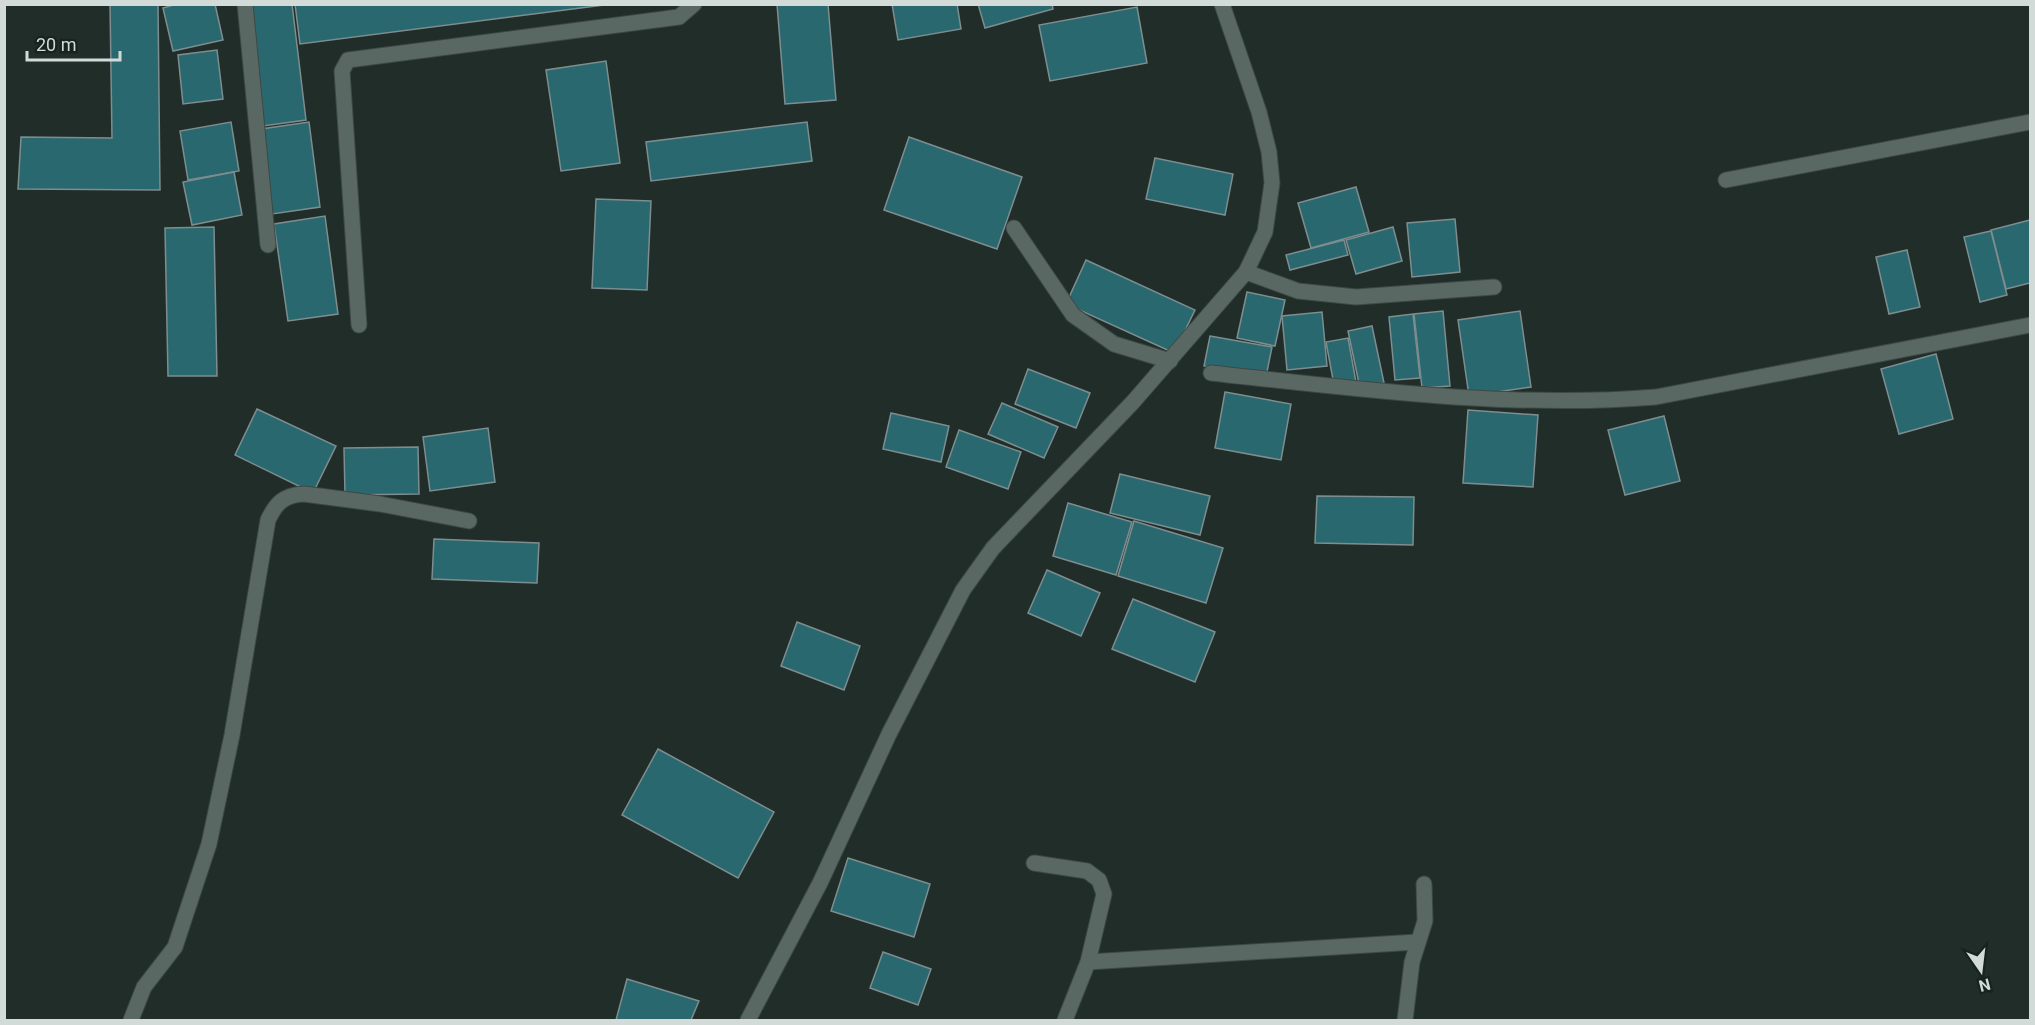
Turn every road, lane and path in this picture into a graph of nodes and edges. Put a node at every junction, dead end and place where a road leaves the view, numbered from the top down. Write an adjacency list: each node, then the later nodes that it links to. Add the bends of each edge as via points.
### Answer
1 (245, 4): 7 (street)
2 (694, 4): 10 (street, via 679,17 348,60 342,71)
3 (1222, 4): 8 (street, via 1259,112 1272,183 1265,232)
4 (2031, 122): 5 (street)
5 (1726, 180)
6 (1014, 228): 12 (street, via 1073,315 1114,344)
7 (268, 245)
8 (1246, 272): 9 (street, via 1298,291 1356,297); 12 (street)
9 (1494, 287)
10 (358, 325)
11 (2031, 325): 13 (street, via 1656,397 1605,401 1543,402)
12 (1170, 361): 20 (street, via 993,548 963,590 894,724 820,883)
13 (1211, 373)
14 (469, 521): 19 (street, via 304,494 294,494 276,505 268,520 232,735 209,844 175,947 144,987)
15 (1034, 863): 18 (street, via 1087,871 1099,880 1104,894)
16 (1424, 884): 17 (street, via 1425,921)
17 (1417, 942): 18 (street); 22 (street)
18 (1088, 962): 21 (street)
19 (131, 1020)
20 (748, 1020)
21 (1065, 1020)
22 (1405, 1020)

